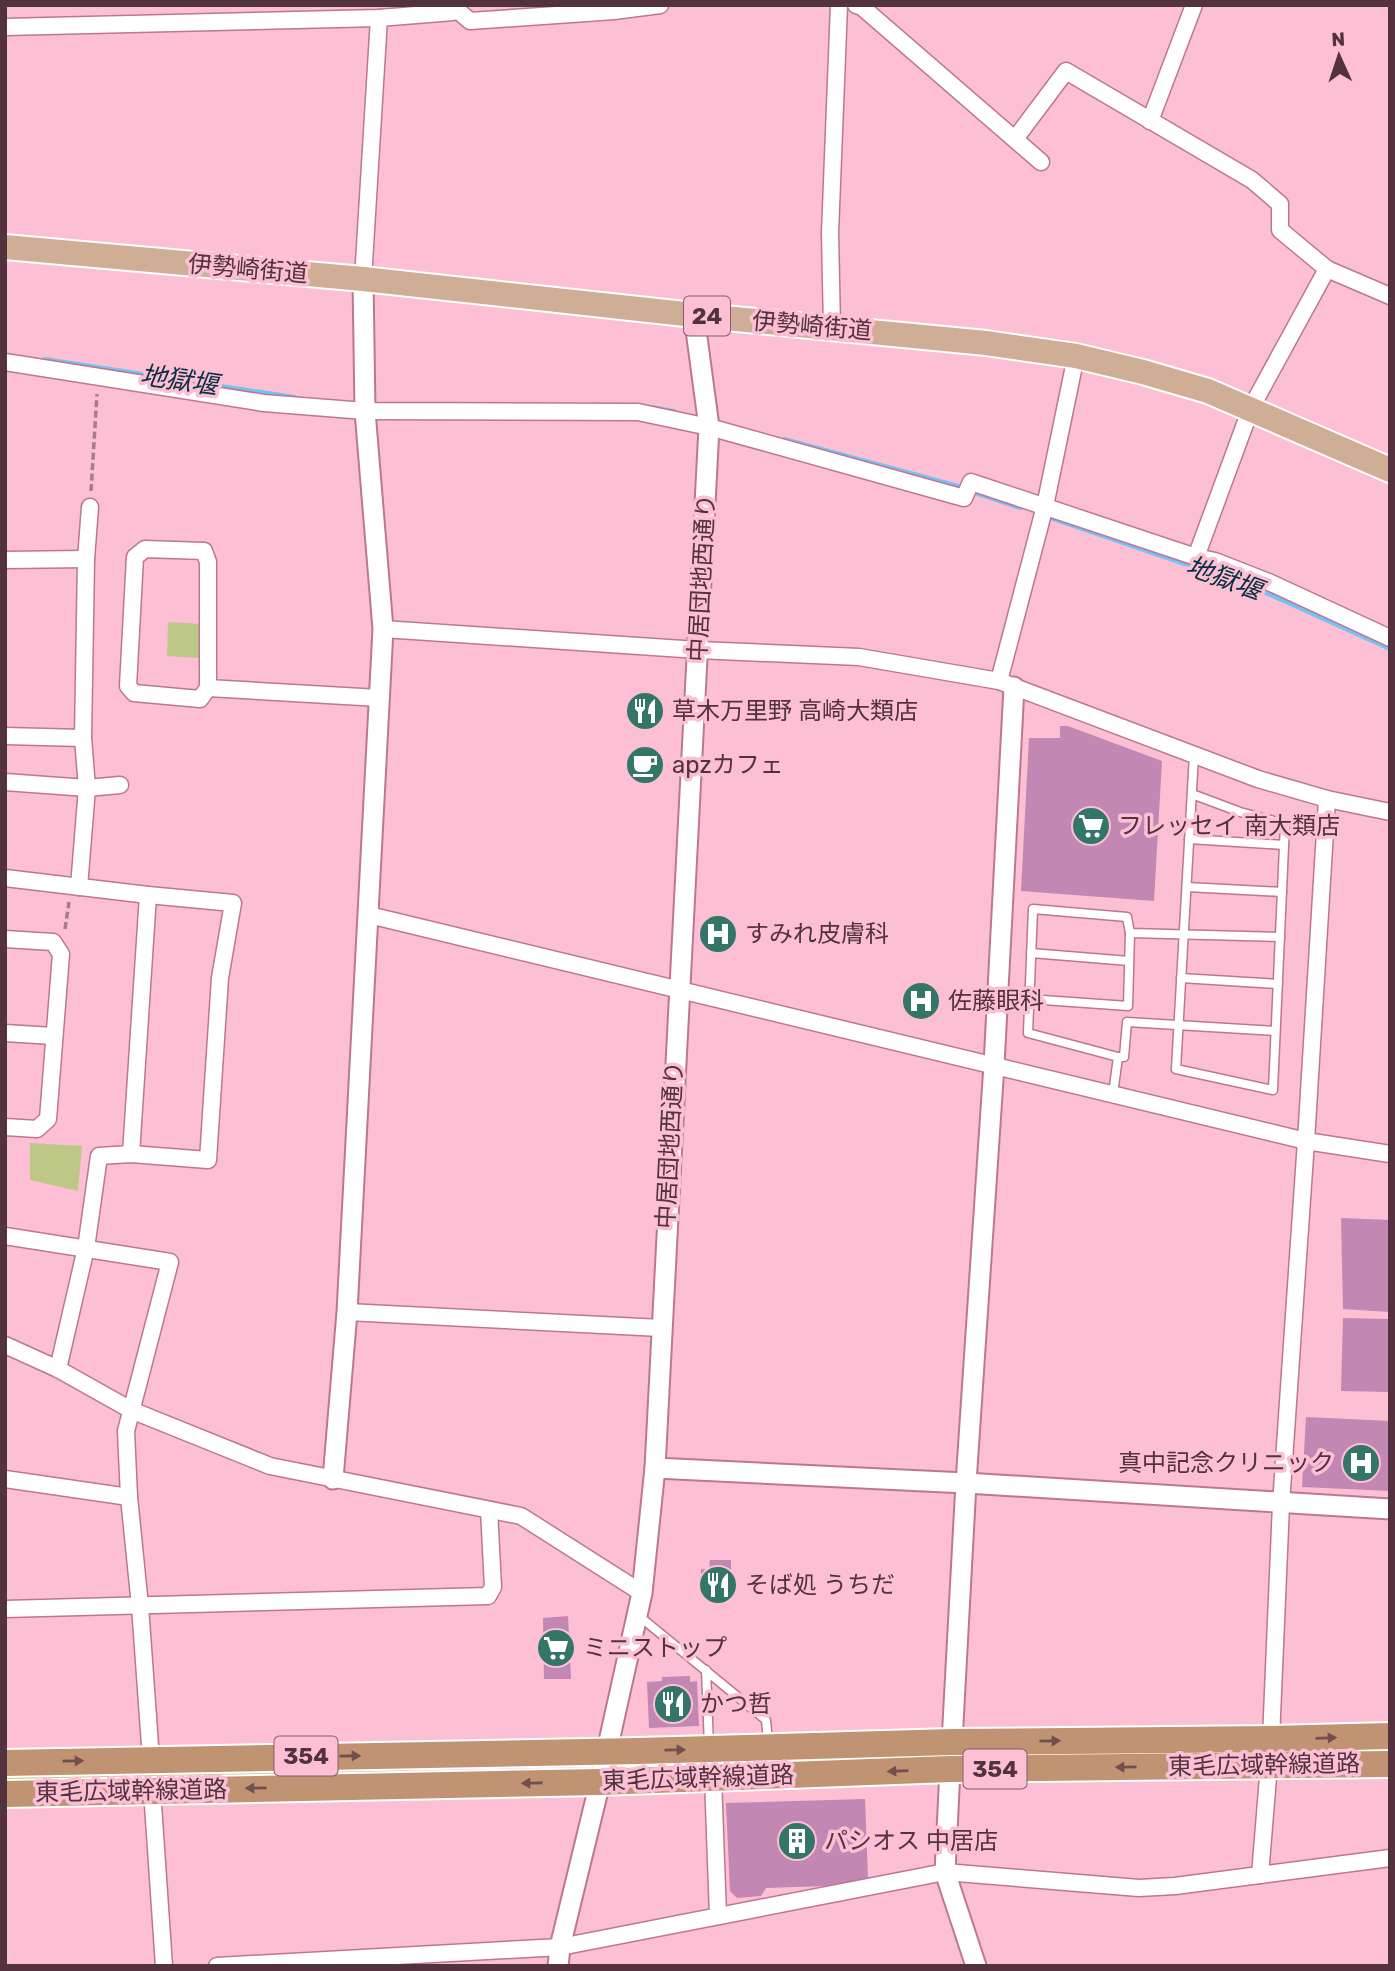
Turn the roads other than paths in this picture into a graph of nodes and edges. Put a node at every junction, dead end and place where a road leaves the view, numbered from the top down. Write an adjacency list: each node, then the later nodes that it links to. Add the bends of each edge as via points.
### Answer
1 (660, 5): 5 (street, via 470,21)
2 (839, 5): 17 (street, via 830,233)
3 (856, 5): 10 (street)
4 (1194, 5): 9 (street)
5 (457, 7): 7 (street, via 453,12)
6 (293, 13): 7 (street); 8 (street)
7 (379, 18): 14 (street)
8 (5, 27)
9 (1150, 121): 10 (street, via 1066,71); 13 (street, via 1252,180 1280,204 1280,230)
10 (1015, 139): 11 (street)
11 (1041, 162)
12 (5, 247): 14 (main road, 伊勢崎街道 / 24)
13 (1327, 269): 15 (street); 20 (street)
14 (363, 279): 16 (main road, 伊勢崎街道 / 24); 21 (street)
15 (1390, 296)
16 (694, 315): 17 (main road, 伊勢崎街道 / 24); 22 (street, 中居団地西通り)
17 (832, 328): 18 (main road, 伊勢崎街道 / 24, via 986,342)
18 (1076, 356): 20 (main road, 伊勢崎街道 / 24, via 1208,391); 24 (street)
19 (5, 362): 21 (street, via 264,403)
20 (1251, 408): 23 (main road, 伊勢崎街道 / 24); 26 (street)
21 (365, 411): 22 (street, via 638,412); 29 (street)
22 (709, 427): 24 (street, via 964,498 971,482); 31 (street, 中居団地西通り)
23 (1390, 470)
24 (1045, 506): 26 (street); 32 (street)
25 (90, 507): 28 (street)
26 (1196, 557): 30 (street, via 1271,583)
27 (5, 559): 28 (street)
28 (86, 559): 36 (street)
29 (383, 629): 31 (street); 34 (street)
30 (1390, 638)
31 (698, 650): 32 (street, via 859,656); 60 (street, 中居団地西通り)
32 (1006, 684): 37 (street); 69 (street)
33 (208, 688): 33 (street, via 200,699 134,693 128,686 135,557 145,549 204,551 208,562); 34 (street)
34 (379, 698): 51 (street)
35 (5, 736): 36 (street)
36 (83, 738): 40 (street)
37 (1194, 755): 41 (lane); 42 (street)
38 (5, 782): 40 (street)
39 (120, 785): 40 (street)
40 (87, 788): 47 (street)
41 (1192, 794): 44 (lane); 45 (lane, via 1285,824)
42 (1327, 799): 43 (street); 72 (street)
43 (1390, 812)
44 (1189, 839): 45 (lane); 48 (lane)
45 (1284, 845): 49 (lane)
46 (5, 878): 47 (street)
47 (75, 887): 50 (street)
48 (1187, 887): 49 (lane); 53 (lane)
49 (1282, 892): 54 (lane)
50 (148, 895): 73 (street); 73 (street, via 233,903 219,978 208,1160)
51 (369, 915): 60 (street); 77 (street)
52 (1130, 933): 53 (lane); 56 (lane, via 1127,917 1033,909); 57 (lane)
53 (1184, 935): 54 (lane); 58 (lane)
54 (1280, 937): 59 (lane)
55 (5, 939): 67 (street, via 53,942 61,954)
56 (1031, 953): 57 (lane); 61 (lane)
57 (1129, 961): 62 (lane)
58 (1181, 978): 59 (lane); 64 (lane)
59 (1278, 984): 65 (lane)
60 (679, 989): 69 (street); 78 (street, 中居団地西通り)
61 (1029, 999): 62 (lane); 68 (lane, via 1028,1033)
62 (1128, 1006): 63 (lane)
63 (1127, 1022): 64 (lane); 68 (lane, via 1124,1056)
64 (1179, 1025): 65 (lane); 65 (lane, via 1176,1069 1273,1090)
65 (1276, 1031)
66 (5, 1033): 67 (street)
67 (53, 1036): 71 (street, via 48,1119 37,1129)
68 (1118, 1056): 70 (lane)
69 (994, 1065): 70 (street); 85 (street)
70 (1113, 1094): 72 (street)
71 (5, 1127)
72 (1306, 1140): 74 (street); 87 (street)
73 (131, 1154): 76 (street, via 99,1156)
74 (1390, 1154)
75 (5, 1236): 76 (street)
76 (86, 1248): 80 (street); 81 (street, via 170,1262)
77 (347, 1312): 78 (street); 84 (street)
78 (661, 1328): 82 (street, 中居団地西通り)
79 (5, 1345): 80 (street)
80 (58, 1369): 81 (street)
81 (131, 1410): 84 (street, via 270,1465); 86 (street, via 126,1432)
82 (654, 1468): 85 (street); 90 (street, 中居団地西通り)
83 (5, 1479): 86 (street)
84 (333, 1479): 89 (street)
85 (965, 1483): 87 (street); 96 (street)
86 (129, 1497): 91 (street)
87 (1281, 1504): 88 (street); 100 (street)
88 (1390, 1509)
89 (489, 1510): 90 (street, via 521,1516); 91 (street, via 493,1587 488,1596)
90 (642, 1593): 93 (street, 中居団地西通り)
91 (140, 1606): 92 (street); 101 (street)
92 (5, 1609)
93 (637, 1614): 94 (lane); 99 (street, 中居団地西通り)
94 (706, 1670): 97 (lane, via 766,1720); 98 (lane)
95 (1390, 1736): 100 (highway, 東毛広域幹線道路 / 354, one-way to 95)
96 (952, 1742): 97 (highway, 東毛広域幹線道路 / 354); 100 (highway, 東毛広域幹線道路 / 354, one-way to 100)
97 (768, 1747): 98 (highway, 東毛広域幹線道路 / 354)
98 (709, 1749): 99 (highway, 東毛広域幹線道路 / 354, one-way to 98)
99 (607, 1751): 101 (highway, 東毛広域幹線道路 / 354, one-way to 99); 106 (street, 中居団地西通り)
100 (1270, 1752): 103 (highway, 東毛広域幹線道路 / 354); 104 (highway, 東毛広域幹線道路 / 354, one-way to 104); 111 (street)
101 (150, 1759): 102 (highway, 東毛広域幹線道路 / 354, one-way to 101)
102 (5, 1763)
103 (1390, 1764)
104 (950, 1769): 105 (highway, 東毛広域幹線道路 / 354, one-way to 105); 110 (street)
105 (713, 1778): 106 (highway, 東毛広域幹線道路 / 354); 112 (street)
106 (600, 1782): 107 (highway, 東毛広域幹線道路 / 354, one-way to 107); 113 (street, 中居団地西通り)
107 (152, 1790): 108 (highway, 東毛広域幹線道路 / 354); 114 (street)
108 (5, 1794)
109 (1390, 1858): 111 (street)
110 (945, 1872): 111 (street, via 1139,1888); 112 (street); 116 (street)
111 (1260, 1875)
112 (718, 1916): 113 (street)
113 (559, 1956): 115 (street)
114 (164, 1966)
115 (217, 1966)
116 (976, 1966)

